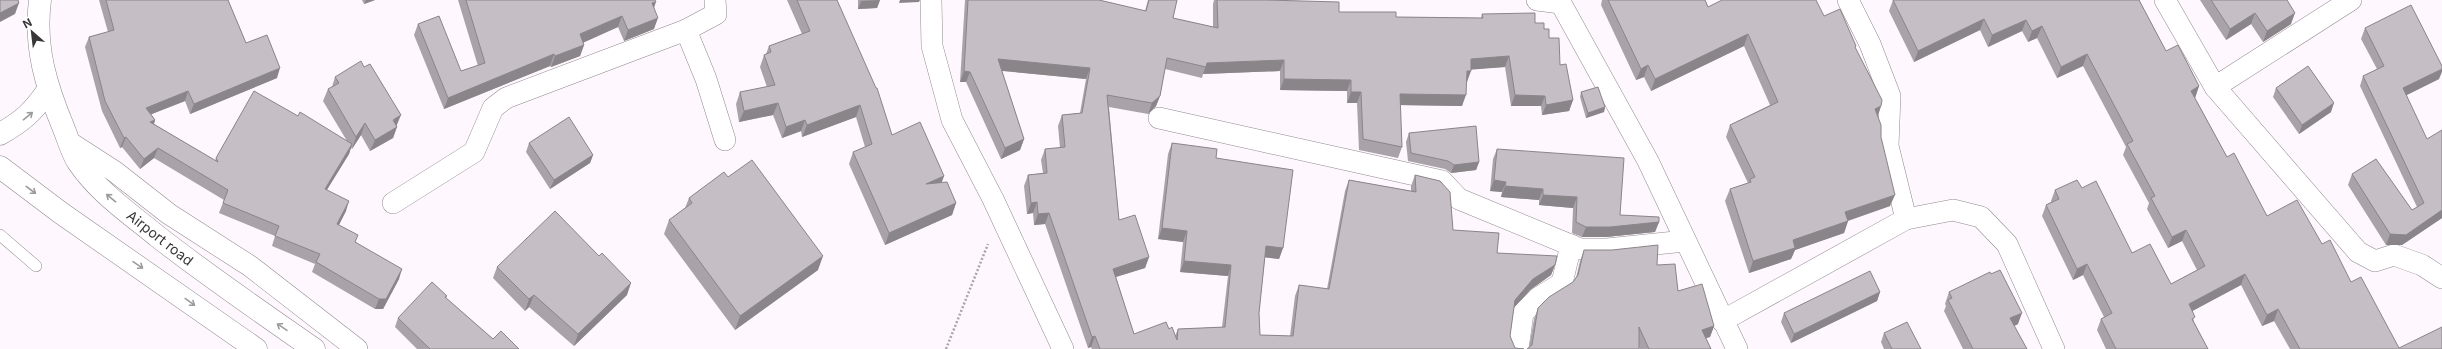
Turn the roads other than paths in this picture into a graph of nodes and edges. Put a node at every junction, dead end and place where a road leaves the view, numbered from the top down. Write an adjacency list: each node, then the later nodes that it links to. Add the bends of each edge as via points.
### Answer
1 (40, 0): 11 (main road, via 37,23 40,56)
2 (715, 0): 9 (street, via 716,14)
3 (931, 0): 28 (street, via 932,46 952,120 1001,216)
4 (1537, 0): 8 (street)
5 (1848, 0): 18 (street, via 1870,44 1890,96 1888,146)
6 (2166, 0): 10 (street)
7 (2351, 0): 10 (street)
8 (1560, 1): 20 (street, via 1648,161)
9 (686, 30): 14 (street, via 706,79); 17 (street, via 506,98 493,108 474,152)
10 (2215, 87): 23 (street, via 2358,252 2375,261 2394,254 2422,265)
11 (48, 90): 13 (main road, one-way to 11, via 19,124 34,111); 15 (main road, Airport road)
12 (1159, 118): 21 (street, via 1442,181 1459,199)
13 (0, 134)
14 (725, 140)
15 (70, 142): 26 (main road, Airport road, one-way to 15, via 218,284 100,189 77,161); 27 (street, via 114,171 169,214 250,266)
16 (0, 167): 25 (main road, one-way to 25, via 61,213)
17 (393, 203)
18 (1906, 219): 24 (street); 31 (street, via 1953,210 1981,216 2007,244)
19 (0, 235): 22 (lane)
20 (1685, 241): 21 (street, via 1607,249 1580,249); 24 (street)
21 (1571, 245): 29 (street, via 1562,283 1538,298 1523,313)
22 (36, 266)
23 (2442, 278)
24 (1722, 321): 30 (street)
25 (256, 349)
26 (314, 349)
27 (357, 349)
28 (1063, 349)
29 (1518, 349)
30 (1737, 349)
31 (2054, 349)

